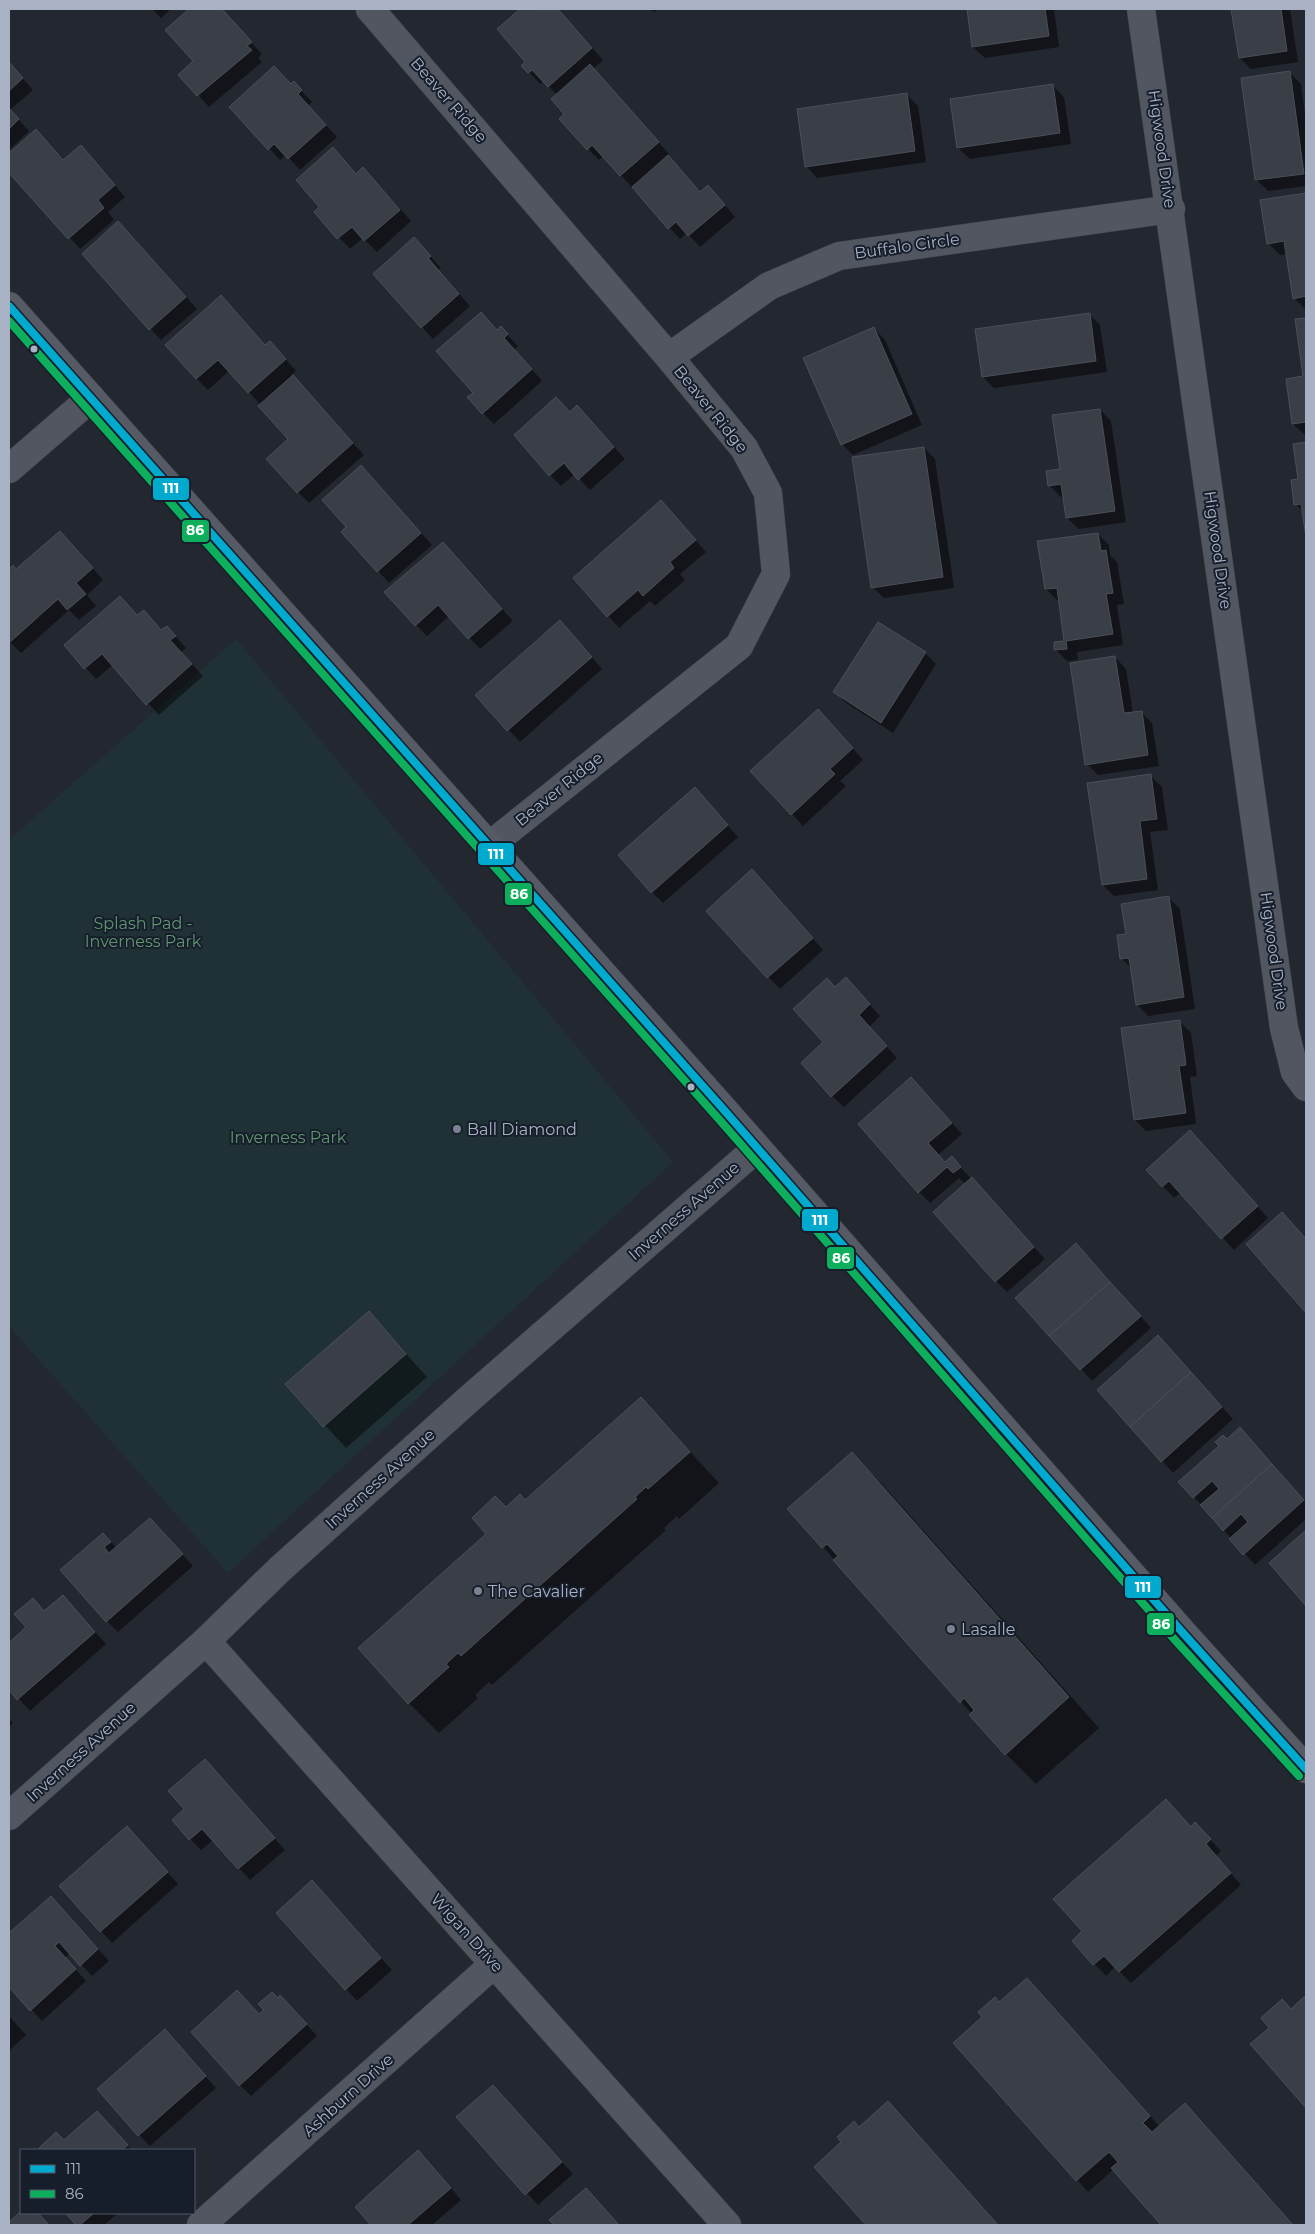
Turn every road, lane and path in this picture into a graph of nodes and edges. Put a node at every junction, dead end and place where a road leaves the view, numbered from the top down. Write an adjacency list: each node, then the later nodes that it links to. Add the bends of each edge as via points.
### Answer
1 (1141, 9): 3 (street, Higwood Drive)
2 (379, 12): 5 (street, Beaver Ridge)
3 (1171, 209): 5 (street, Buffalo Circle, via 840,256 769,286); 9 (street, Higwood Drive, via 1284,1028 1295,1072)
4 (9, 306): 6 (main road)
5 (669, 357): 8 (street, Beaver Ridge, via 744,448 768,494 776,574 739,646)
6 (90, 398): 7 (street); 8 (main road)
7 (9, 469)
8 (489, 846): 10 (main road)
9 (1306, 1087)
10 (757, 1148): 11 (street, Inverness Avenue, via 280,1569); 12 (main road)
11 (206, 1641): 13 (street, Inverness Avenue); 14 (street, Wigan Drive)
12 (1306, 1769)
13 (9, 1816)
14 (494, 1964): 15 (street, Ashburn Drive); 16 (street, Wigan Drive)
15 (201, 2225)
16 (727, 2225)

